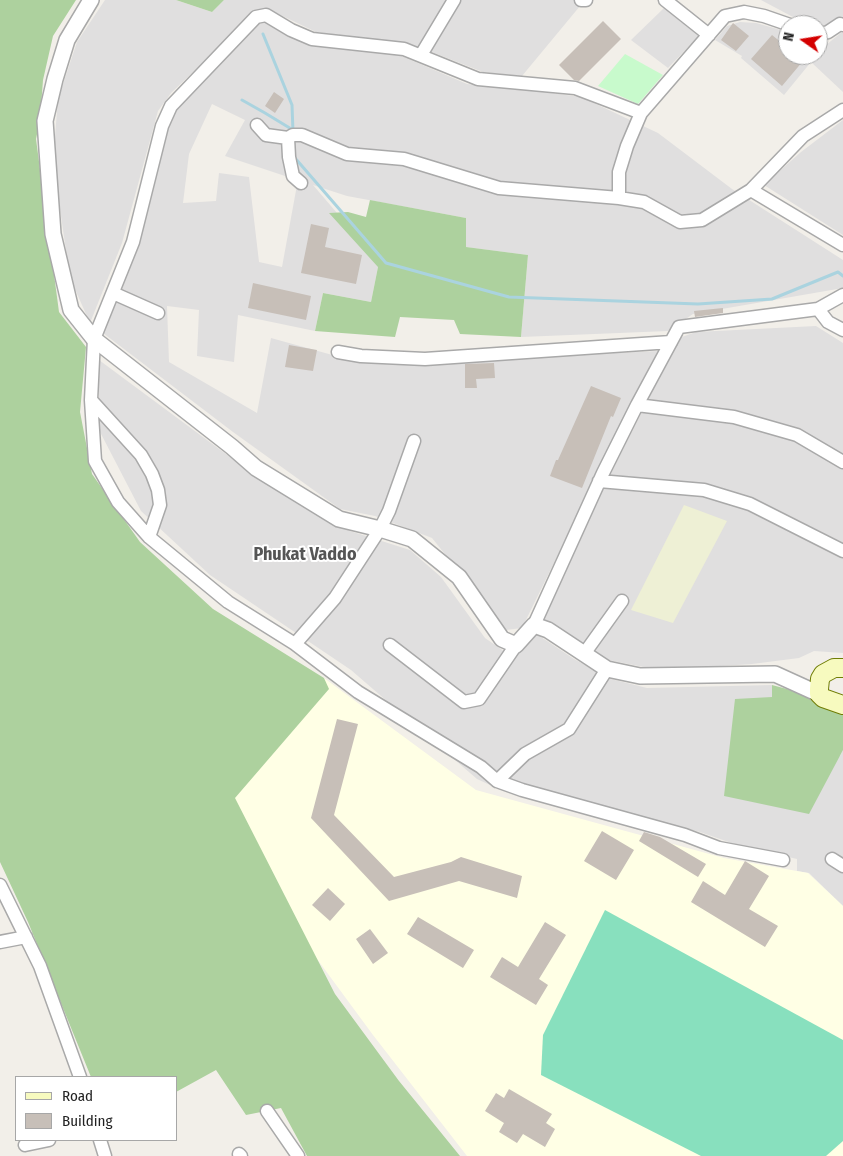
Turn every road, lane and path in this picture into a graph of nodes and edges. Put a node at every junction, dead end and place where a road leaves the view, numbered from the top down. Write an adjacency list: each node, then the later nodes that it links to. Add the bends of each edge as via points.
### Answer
1 (91, 0): 24 (street, via 66,40 45,121 53,234 71,310)
2 (454, 0): 10 (street)
3 (581, 0): 4 (street)
4 (586, 0)
5 (665, 0): 9 (street)
6 (778, 21): 9 (street, via 744,12 725,16)
7 (843, 25): 8 (street)
8 (828, 32)
9 (709, 35): 12 (street)
10 (421, 55): 12 (street, via 478,79 575,88); 19 (street, via 404,49 312,39 266,15 256,17 171,106 162,126 133,242)
11 (843, 110): 16 (street, via 803,136)
12 (641, 114): 17 (street, via 619,172)
13 (257, 125): 14 (street, via 266,134)
14 (288, 138): 15 (street, via 293,176); 17 (street, via 302,135 347,154 404,159 499,188)
15 (302, 183)
16 (751, 190): 17 (street, via 702,220 680,222 644,202); 18 (street)
17 (619, 198)
18 (843, 245)
19 (113, 293): 22 (street); 24 (street)
20 (843, 295): 21 (street)
21 (818, 308): 23 (street, via 828,322); 25 (street, via 679,327)
22 (158, 313)
23 (843, 330)
24 (94, 339): 27 (street); 32 (street, via 256,468 339,519)
25 (671, 342): 26 (street, via 425,359); 28 (street)
26 (338, 352)
27 (91, 400): 33 (street, via 95,461 118,502); 33 (street, via 141,454 152,474 160,505)
28 (637, 404): 30 (street, via 734,417 797,435); 31 (street)
29 (414, 441): 32 (street)
30 (843, 462)
31 (599, 481): 34 (street, via 704,490 750,504); 36 (street)
32 (380, 529): 37 (street, via 335,598); 38 (street, via 412,539 458,577 502,639)
33 (149, 537): 37 (street, via 228,602)
34 (843, 551)
35 (622, 601): 40 (street)
36 (534, 625): 38 (street); 40 (street, via 548,630)
37 (294, 644): 45 (street, via 358,692 481,767)
38 (516, 644): 39 (street, via 479,699 464,702)
39 (390, 645)
40 (584, 654): 42 (street)
41 (843, 668): 43 (main road, via 834,668 823,674 819,683)
42 (607, 669): 43 (street, via 640,676 775,674); 45 (street, via 569,728 526,754)
43 (820, 694): 44 (main road)
44 (843, 705)
45 (497, 781): 46 (street, via 685,835 719,848)
46 (783, 860)
47 (0, 885): 48 (street)
48 (26, 937): 49 (street); 50 (street, via 40,966)
49 (0, 942)
50 (80, 1076)
51 (266, 1111): 55 (street)
52 (43, 1141): 54 (street)
53 (100, 1141): 56 (street)
54 (25, 1144)
55 (294, 1155)
56 (105, 1156)

